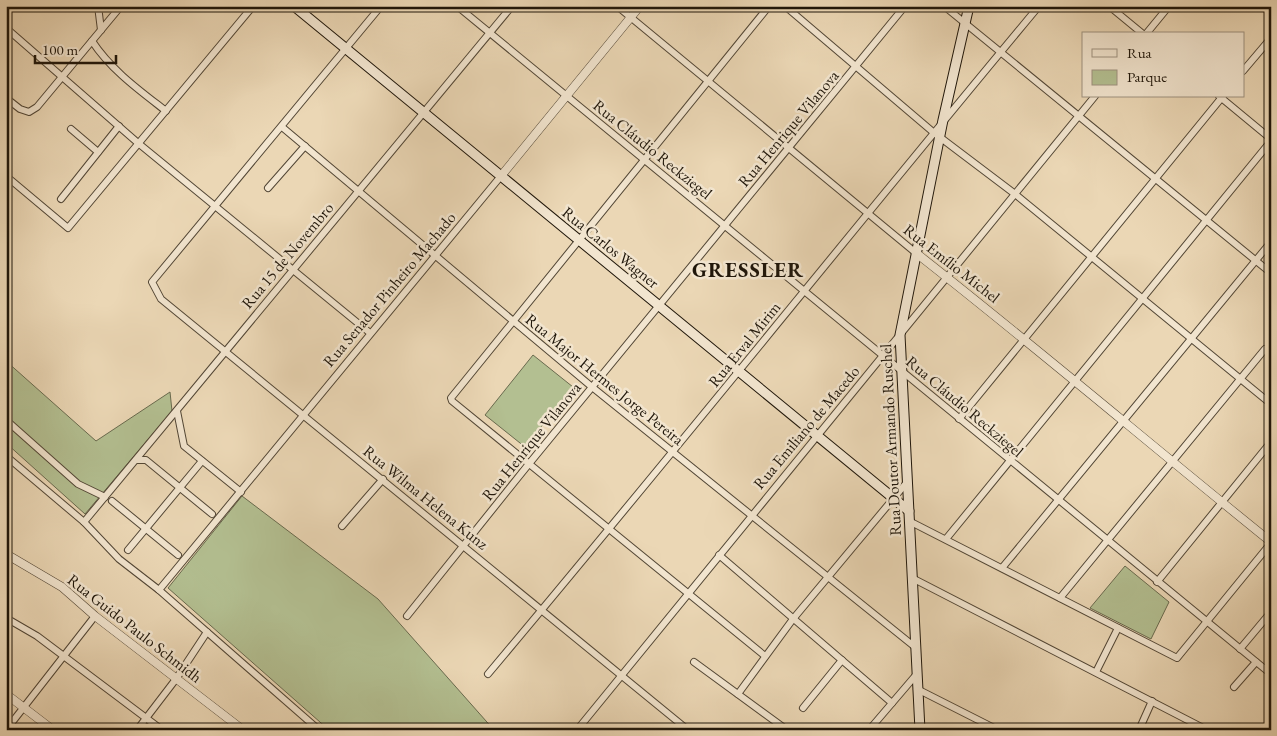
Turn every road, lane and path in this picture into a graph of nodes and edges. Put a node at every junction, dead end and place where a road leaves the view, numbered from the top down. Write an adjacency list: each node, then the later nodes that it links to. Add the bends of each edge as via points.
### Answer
1 (98, 6): 21 (street)
2 (121, 6): 21 (street)
3 (253, 6): 38 (street)
4 (294, 6): 27 (main road, Rua Carlos Wagner)
5 (381, 6): 27 (street)
6 (457, 6): 24 (street, Rua Cláudio Reckziegel)
7 (512, 6): 24 (street, Rua 15 de Novembro)
8 (617, 6): 18 (street, Rua Emílio Michel)
9 (640, 6): 18 (street, Rua Senador Pinheiro Machado)
10 (769, 6): 32 (street)
11 (785, 6): 29 (street)
12 (905, 6): 29 (street, Rua Henrique Vilanova)
13 (944, 6): 19 (street)
14 (969, 6): 19 (main road, Rua Doutor Armando Ruschel)
15 (1039, 6): 28 (street)
16 (1109, 6): 22 (street)
17 (1169, 6): 23 (street)
18 (631, 18): 32 (street, Rua Emílio Michel); 33 (street, Rua Senador Pinheiro Machado)
19 (965, 24): 28 (street); 41 (main road, Rua Doutor Armando Ruschel)
20 (6, 28): 31 (street)
21 (101, 30): 26 (street)
22 (1142, 32)
23 (1146, 32)
24 (490, 33): 33 (street, Rua Cláudio Reckziegel); 39 (street, Rua 15 de Novembro)
25 (1271, 38): 30 (street)
26 (92, 41): 31 (street); 38 (street, via 120,74)
27 (346, 49): 39 (main road, Rua Carlos Wagner); 43 (street)
28 (1000, 52): 40 (street); 41 (street)
29 (857, 65): 45 (street); 49 (street, Rua Henrique Vilanova)
30 (1244, 70)
31 (63, 75): 34 (street, via 37,107 29,112); 42 (street)
32 (708, 81): 49 (street, Rua Emílio Michel); 51 (street)
33 (567, 96): 51 (street, Rua Cláudio Reckziegel); 53 (street, Rua Senador Pinheiro Machado)
34 (6, 98)
35 (1093, 98): 40 (street, Rua Emiliano de Macedo)
36 (1220, 98): 54 (street)
37 (1222, 98): 46 (street)
38 (166, 111): 47 (street)
39 (425, 114): 53 (main road, Rua Carlos Wagner); 56 (street, Rua 15 de Novembro)
40 (1078, 116): 54 (street); 57 (street, Rua Emiliano de Macedo)
41 (943, 120): 45 (main road, Rua Doutor Armando Ruschel)
42 (119, 126): 47 (street); 50 (street)
43 (282, 127): 48 (street, Rua Major Hermes Jorge Pereira); 59 (street)
44 (72, 129): 50 (street)
45 (937, 135): 57 (street); 60 (street, Rua Erval Mirim); 65 (main road, Rua Doutor Armando Ruschel)
46 (1271, 140): 61 (street)
47 (138, 143): 52 (street, via 68,228); 59 (street)
48 (305, 146): 55 (street); 56 (street, Rua Major Hermes Jorge Pereira)
49 (789, 148): 60 (street, Rua Emílio Michel); 62 (street, Rua Henrique Vilanova)
50 (98, 152): 58 (street)
51 (645, 160): 62 (street, Rua Cláudio Reckziegel); 63 (street)
52 (6, 176)
53 (501, 176): 63 (main road, Rua Carlos Wagner); 66 (street, Rua Senador Pinheiro Machado)
54 (1155, 179): 61 (street); 67 (street)
55 (268, 188)
56 (359, 190): 66 (street, Rua Major Hermes Jorge Pereira); 69 (street, Rua 15 de Novembro)
57 (1015, 194): 67 (street); 71 (street, Rua Emiliano de Macedo)
58 (61, 199)
59 (216, 208): 69 (street); 81 (street, Rua Wilma Helena Kunz, via 152,282 161,299)
60 (869, 214): 65 (street, Rua Emílio Michel); 72 (street, Rua Erval Mirim)
61 (1205, 221): 68 (street); 73 (street)
62 (725, 226): 72 (street, Rua Cláudio Reckziegel); 74 (street, Rua Henrique Vilanova)
63 (579, 240): 74 (main road, Rua Carlos Wagner); 75 (street)
64 (1271, 242): 68 (street)
65 (916, 253): 71 (street, Rua Emílio Michel); 77 (main road, Rua Doutor Armando Ruschel)
66 (435, 255): 75 (street, Rua Major Hermes Jorge Pereira); 76 (street, Rua Senador Pinheiro Machado)
67 (1092, 257): 73 (street); 78 (street)
68 (1255, 261): 70 (street); 79 (street)
69 (292, 269): 76 (street); 81 (street, Rua 15 de Novembro)
70 (1271, 273)
71 (948, 277): 77 (street, Rua Emiliano de Macedo); 78 (street, Rua Emílio Michel)
72 (805, 291): 82 (street, Rua Cláudio Reckziegel); 84 (street, Rua Erval Mirim)
73 (1142, 298): 79 (street); 86 (street)
74 (659, 306): 84 (main road, Rua Carlos Wagner); 87 (street, Rua Henrique Vilanova)
75 (513, 320): 87 (street, Rua Major Hermes Jorge Pereira); 102 (street, via 453,393 452,401)
76 (370, 333): 90 (street, Rua Senador Pinheiro Machado)
77 (900, 336): 82 (street, Rua Emiliano de Macedo); 83 (main road, Rua Doutor Armando Ruschel)
78 (1025, 338): 86 (street, Rua Emílio Michel); 91 (street)
79 (1191, 339): 85 (street); 93 (street)
80 (1265, 349): 85 (street)
81 (226, 351): 89 (street, Rua 15 de Novembro); 90 (street, Rua Wilma Helena Kunz)
82 (883, 356): 83 (street, Rua Cláudio Reckziegel); 94 (street, Rua Emiliano de Macedo)
83 (900, 369): 91 (street, Rua Cláudio Reckziegel); 104 (main road, Rua Doutor Armando Ruschel)
84 (739, 372): 94 (main road, Rua Carlos Wagner); 96 (street, Rua Erval Mirim)
85 (1240, 379): 88 (street); 101 (street)
86 (1074, 382): 93 (street, Rua Emílio Michel); 100 (street)
87 (592, 387): 96 (street, Rua Major Hermes Jorge Pereira); 102 (street, Rua Henrique Vilanova)
88 (1271, 404)
89 (177, 411): 98 (street, Rua 15 de Novembro); 99 (street, via 184,446)
90 (304, 415): 103 (street, Rua Wilma Helena Kunz); 106 (street, Rua Senador Pinheiro Machado)
91 (959, 419): 100 (street, Rua Cláudio Reckziegel)
92 (6, 420): 107 (street, via 78,484)
93 (1123, 422): 101 (street, Rua Emílio Michel); 110 (street)
94 (816, 435): 108 (main road, Rua Carlos Wagner); 114 (street, Rua Emiliano de Macedo)
95 (1271, 442): 111 (street)
96 (674, 453): 114 (street, Rua Major Hermes Jorge Pereira); 119 (street, Rua Erval Mirim)
97 (6, 456): 116 (street)
98 (136, 460): 105 (street, via 146,460); 107 (street, Rua 15 de Novembro)
99 (202, 461): 105 (street); 106 (street)
100 (1009, 461): 110 (street, Rua Cláudio Reckziegel); 120 (street)
101 (1172, 461): 111 (street, Rua Emílio Michel); 121 (street)
102 (528, 465): 119 (street); 123 (street, Rua Henrique Vilanova)
103 (382, 479): 117 (street); 123 (street, Rua Wilma Helena Kunz)
104 (908, 481): 108 (street); 112 (main road, Rua Doutor Armando Ruschel)
105 (180, 488): 113 (street); 118 (street)
106 (241, 492): 132 (street, Rua Senador Pinheiro Machado)
107 (105, 497): 116 (street, Rua 15 de Novembro)
108 (893, 498): 112 (main road, Rua Carlos Wagner); 129 (street)
109 (112, 500): 118 (street)
110 (1058, 501): 121 (street, Rua Cláudio Reckziegel); 128 (street)
111 (1222, 502): 122 (street, Rua Emílio Michel); 131 (street)
112 (909, 511): 115 (main road, Rua Doutor Armando Ruschel)
113 (212, 514)
114 (751, 515): 126 (street, Rua Emiliano de Macedo); 129 (street, Rua Major Hermes Jorge Pereira)
115 (909, 521): 120 (street); 130 (main road, Rua Doutor Armando Ruschel)
116 (84, 522): 132 (street, via 106,546)
117 (342, 526)
118 (146, 529): 124 (street); 127 (street)
119 (609, 531): 133 (street); 135 (street, Rua Erval Mirim)
120 (946, 539): 128 (street)
121 (1107, 540): 131 (street, Rua Cláudio Reckziegel); 134 (street)
122 (1271, 542): 141 (street)
123 (463, 545): 135 (street, Rua Wilma Helena Kunz); 138 (street, Rua Henrique Vilanova)
124 (128, 550)
125 (6, 554): 137 (street, Rua Guido Paulo Schmidh, via 62,587)
126 (719, 554): 133 (street, Rua Emiliano de Macedo); 140 (street)
127 (178, 556)
128 (1002, 568): 134 (street)
129 (828, 577): 140 (street); 144 (street, Rua Major Hermes Jorge Pereira)
130 (912, 578): 144 (main road, Rua Doutor Armando Ruschel); 151 (street)
131 (1157, 582): 141 (street, Rua Cláudio Reckziegel)
132 (159, 590): 143 (street)
133 (687, 595): 147 (street); 155 (street, Rua Emiliano de Macedo)
134 (1060, 598): 142 (street)
135 (542, 610): 152 (street, Rua Erval Mirim); 155 (street, Rua Wilma Helena Kunz)
136 (1271, 612): 145 (street)
137 (95, 616): 146 (street); 156 (street, Rua Guido Paulo Schmidh)
138 (408, 616)
139 (6, 618): 146 (street)
140 (793, 619): 147 (street); 148 (street)
141 (1207, 621): 142 (street, via 1178,658); 145 (street, Rua Cláudio Reckziegel)
142 (1118, 628): 151 (street)
143 (207, 632): 156 (street); 171 (street)
144 (915, 647): 154 (main road, Rua Doutor Armando Ruschel)
145 (1240, 650): 150 (street, Rua Cláudio Reckziegel)
146 (64, 656): 163 (street); 165 (street)
147 (765, 656): 160 (street)
148 (842, 660): 162 (street); 164 (street)
149 (694, 662): 160 (street)
150 (1256, 662): 153 (street, Rua Cláudio Reckziegel); 157 (street)
151 (1096, 672): 161 (street)
152 (488, 674)
153 (1271, 674)
154 (916, 675): 158 (main road, Rua Doutor Armando Ruschel); 162 (street)
155 (621, 676): 172 (street, Rua Emiliano de Macedo); 173 (street, Rua Wilma Helena Kunz)
156 (176, 679): 165 (street); 170 (street, Rua Guido Paulo Schmidh)
157 (1234, 687)
158 (917, 689): 176 (main road, Rua Doutor Armando Ruschel); 177 (street)
159 (6, 694): 163 (street)
160 (738, 694): 174 (street)
161 (1152, 701): 178 (street); 179 (street)
162 (892, 703): 175 (street)
163 (24, 707): 166 (street); 167 (street)
164 (803, 708)
165 (146, 718): 168 (street); 169 (street)
166 (6, 730)
167 (53, 730)
168 (137, 730)
169 (162, 730)
170 (243, 730)
171 (319, 730)
172 (577, 730)
173 (688, 730)
174 (786, 730)
175 (869, 730)
176 (920, 730)
177 (998, 730)
178 (1139, 730)
179 (1207, 730)

